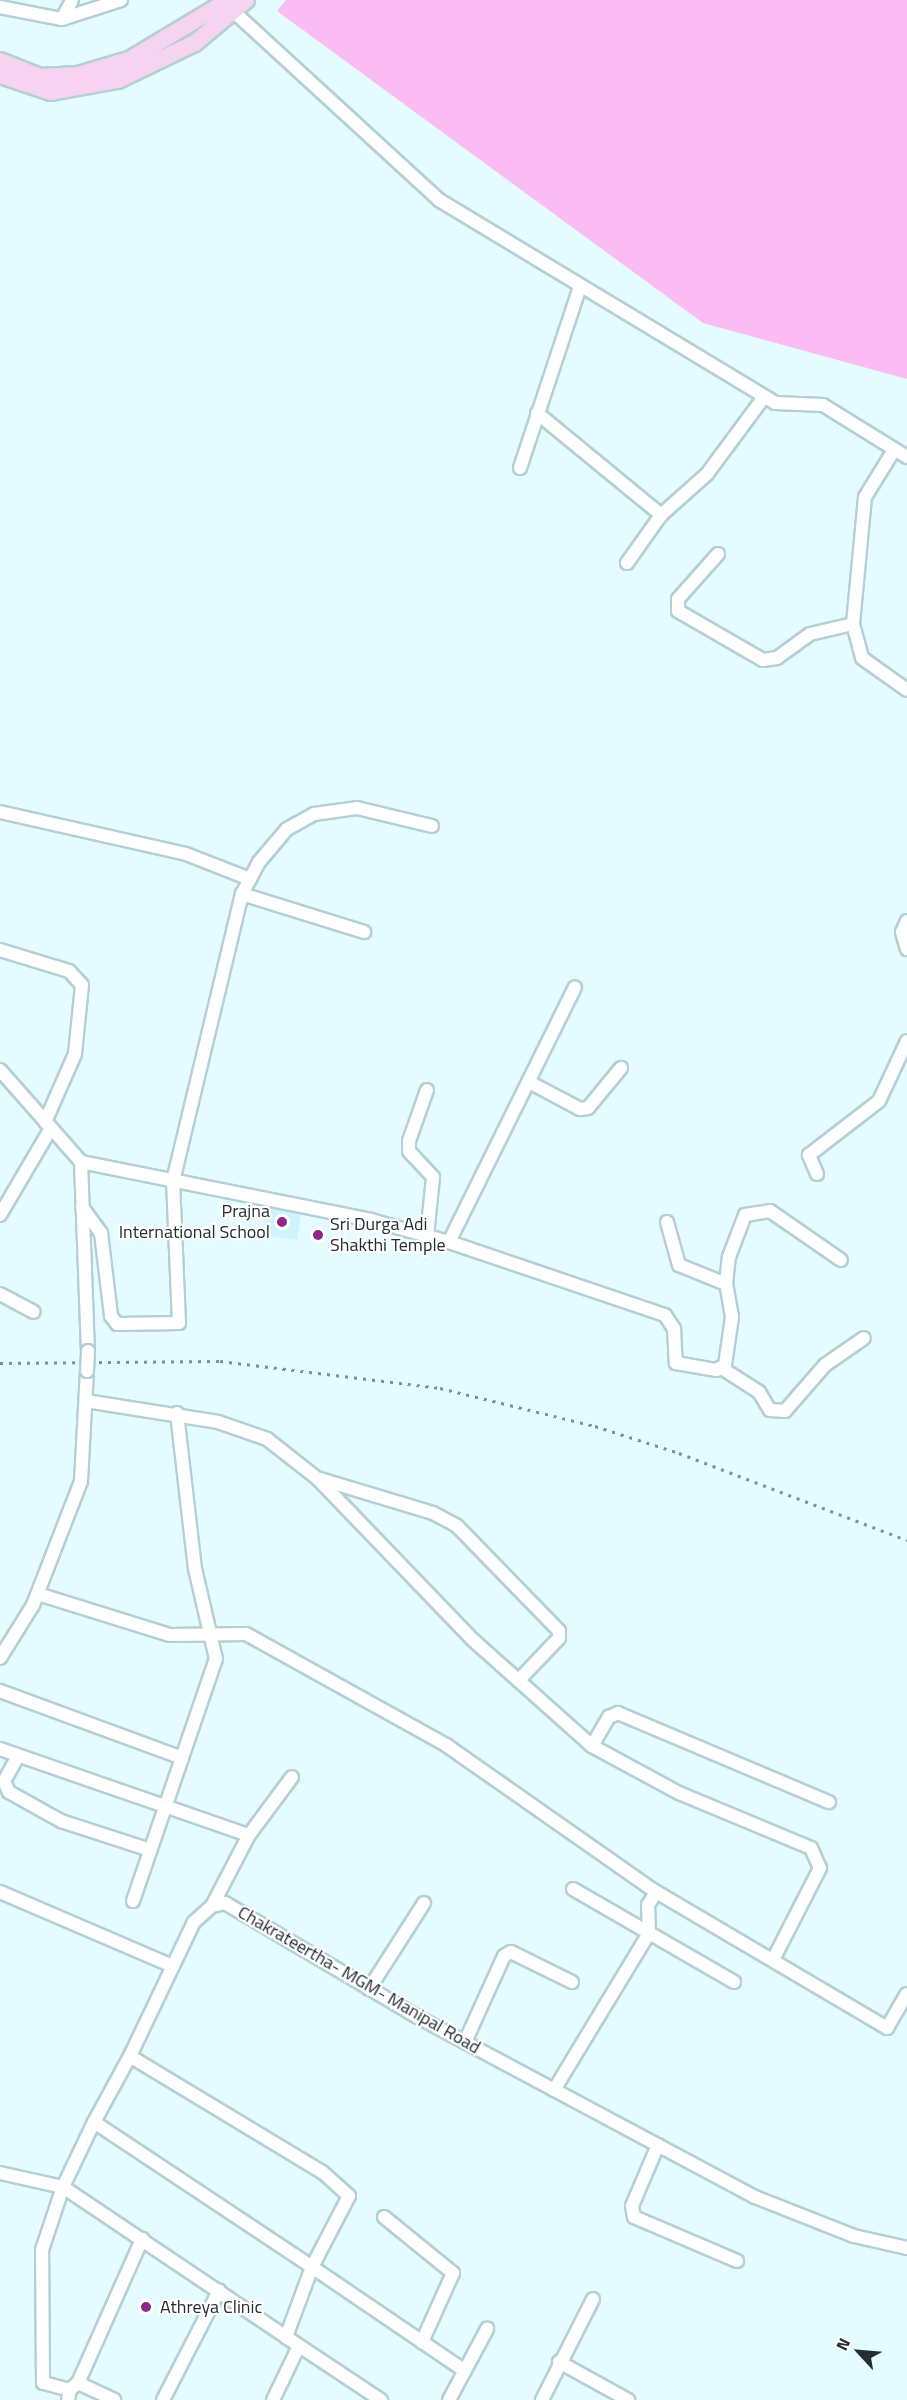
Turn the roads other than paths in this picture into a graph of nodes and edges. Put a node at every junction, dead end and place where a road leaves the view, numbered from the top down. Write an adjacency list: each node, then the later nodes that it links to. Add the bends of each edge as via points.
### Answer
1 (3, 0): 5 (street)
2 (72, 0): 6 (street)
3 (121, 0): 6 (street)
4 (236, 4): 7 (main road, via 129,60 78,75 40,77); 8 (main road, via 195,43 118,80 80,91 51,92); 9 (street, via 439,200)
5 (0, 6): 6 (street)
6 (62, 19)
7 (0, 62)
8 (0, 75)
9 (580, 287): 10 (street); 11 (street)
10 (764, 397): 12 (street, via 775,403 823,405); 15 (street, via 706,474)
11 (537, 413): 14 (street); 15 (street)
12 (894, 450): 13 (street); 18 (street, via 865,497)
13 (907, 457)
14 (520, 468)
15 (661, 515): 17 (street)
16 (718, 554): 18 (street, via 678,599 678,611 763,660 777,658 810,634)
17 (627, 563)
18 (853, 624): 19 (street, via 862,658)
19 (907, 690)
20 (0, 812): 22 (street, via 186,854)
21 (432, 826): 22 (street, via 357,808 314,814 287,829)
22 (250, 879): 23 (street)
23 (242, 894): 25 (street); 37 (street)
24 (907, 921): 26 (street, via 902,932)
25 (364, 932)
26 (907, 949)
27 (0, 950): 34 (street, via 69,971 82,985 75,1054)
28 (574, 987): 32 (street)
29 (907, 1041): 36 (street, via 879,1101 809,1155)
30 (621, 1068): 32 (street, via 588,1108 580,1109)
31 (0, 1070): 34 (street)
32 (529, 1082): 42 (street)
33 (427, 1090): 41 (street, via 409,1141 410,1151 433,1177)
34 (48, 1125): 35 (street); 39 (street)
35 (81, 1162): 37 (street); 38 (street)
36 (817, 1174)
37 (172, 1181): 38 (street, via 181,1317 171,1326 117,1324 111,1316 101,1233); 41 (street)
38 (82, 1207): 49 (street, bridge, via 88,1351)
39 (0, 1215)
40 (668, 1222): 44 (street, via 679,1265)
41 (427, 1236): 42 (street)
42 (450, 1242): 48 (street, via 665,1315 674,1329 676,1363)
43 (841, 1260): 44 (street, via 770,1211 751,1212 729,1257)
44 (726, 1284): 48 (street, via 732,1317)
45 (0, 1294): 46 (street)
46 (34, 1312)
47 (864, 1338): 48 (street, via 825,1365 785,1411 770,1410 759,1392)
48 (723, 1368)
49 (86, 1401): 50 (street); 52 (street, via 81,1481)
50 (177, 1413): 51 (street, via 267,1439); 53 (street)
51 (318, 1479): 55 (street); 55 (street, via 433,1513 457,1526 558,1631 559,1638)
52 (38, 1594): 53 (street, via 170,1635); 54 (street)
53 (208, 1631): 60 (street, via 216,1659); 68 (street, via 246,1634 446,1745)
54 (2, 1652)
55 (518, 1681): 57 (street)
56 (0, 1691): 60 (street)
57 (592, 1746): 62 (street, via 609,1717 618,1713); 73 (street, via 679,1793 811,1848 820,1868)
58 (0, 1749): 59 (street)
59 (18, 1756): 63 (street); 65 (street, via 4,1781 9,1792 61,1821)
60 (182, 1758): 63 (street)
61 (292, 1777): 64 (street)
62 (829, 1802)
63 (164, 1804): 64 (street); 65 (street)
64 (249, 1835): 71 (street)
65 (150, 1850): 69 (street)
66 (573, 1889): 72 (street)
67 (0, 1892): 74 (street)
68 (656, 1892): 72 (street, via 648,1905); 73 (street)
69 (133, 1901)
70 (424, 1903): 77 (street)
71 (212, 1906): 74 (street, Chakrateertha- MGM- Manipal Road, via 195,1922); 77 (street, Chakrateertha- MGM- Manipal Road, via 225,1903)
72 (649, 1933): 76 (street); 81 (street)
73 (773, 1960): 78 (street, via 887,2028)
74 (173, 1966): 80 (street, Chakrateertha- MGM- Manipal Road)
75 (572, 1982): 79 (street, via 511,1952 504,1956)
76 (734, 1982)
77 (369, 1989): 79 (street, Chakrateertha- MGM- Manipal Road)
78 (907, 1994)
79 (465, 2042): 81 (street, Chakrateertha- MGM- Manipal Road)
80 (130, 2056): 82 (street, Chakrateertha- MGM- Manipal Road); 90 (street, via 322,2172 349,2196)
81 (554, 2090): 83 (street, Chakrateertha- MGM- Manipal Road)
82 (94, 2122): 85 (street); 90 (street)
83 (658, 2145): 88 (street, Chakrateertha- MGM- Manipal Road, via 755,2198 854,2236); 89 (street, via 633,2206 634,2217)
84 (0, 2173): 85 (street)
85 (63, 2187): 87 (street); 99 (street, via 42,2250 43,2383)
86 (384, 2217): 95 (street, via 453,2273)
87 (142, 2239): 91 (street); 99 (street)
88 (907, 2248)
89 (737, 2261)
90 (312, 2267): 94 (street); 95 (street)
91 (219, 2291): 94 (street); 101 (street)
92 (593, 2299): 97 (street)
93 (487, 2329): 98 (street)
94 (286, 2337): 96 (street)
95 (422, 2342): 98 (street)
96 (299, 2346): 102 (street); 103 (street)
97 (560, 2362): 105 (street); 106 (street)
98 (465, 2371): 104 (street)
99 (72, 2391): 100 (street)
100 (114, 2400)
101 (163, 2400)
102 (273, 2400)
103 (381, 2400)
104 (449, 2400)
105 (542, 2400)
106 (628, 2400)

